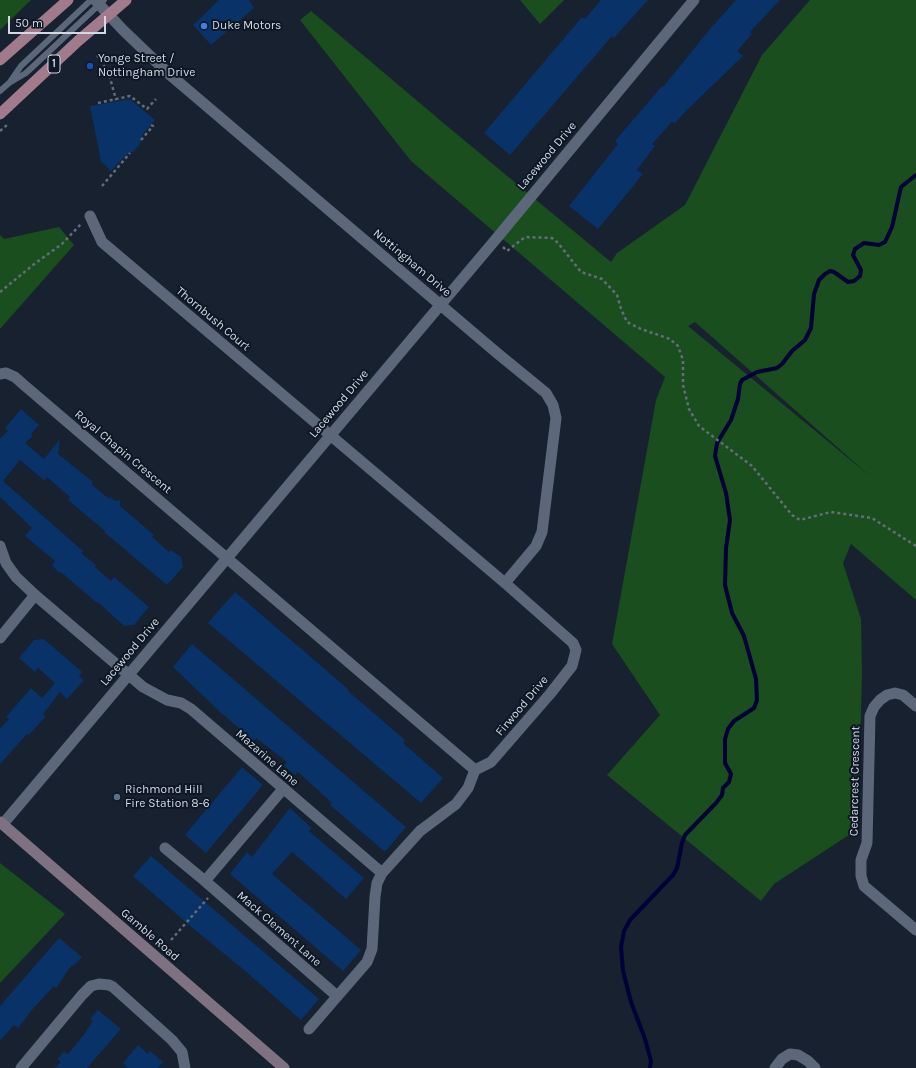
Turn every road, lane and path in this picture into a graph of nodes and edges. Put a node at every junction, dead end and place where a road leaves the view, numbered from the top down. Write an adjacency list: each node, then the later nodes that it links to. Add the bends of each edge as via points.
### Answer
1 (68, 0): 7 (main road)
2 (126, 0): 5 (main road, 1)
3 (694, 0): 19 (street, Lacewood Drive)
4 (98, 1): 5 (street, Nottingham Drive); 8 (lane, via 21,66); 8 (lane, via 26,74)
5 (108, 14): 13 (main road, 1); 21 (street, Nottingham Drive, via 174,78)
6 (97, 55): 11 (path, via 109,74)
7 (0, 60)
8 (9, 83): 9 (lane)
9 (0, 91)
10 (156, 99): 11 (path, via 146,110 130,96)
11 (116, 100): 12 (path)
12 (98, 103)
13 (0, 114)
14 (151, 125): 15 (path, via 153,126)
15 (141, 140)
16 (130, 153): 17 (path)
17 (102, 186)
18 (90, 216): 20 (path, via 62,244); 23 (street, Thornbush Court, via 102,242)
19 (496, 240): 21 (street, Lacewood Drive); 25 (path, via 507,250 525,237 552,238 581,272 602,279 617,295 627,322 670,339 678,346 683,360 683,385 689,409 699,426 752,466 792,515 800,520 831,512 872,518)
20 (0, 292)
21 (440, 304): 23 (street, Lacewood Drive); 27 (street, Nottingham Drive, via 546,393 553,404 556,418 542,532 536,546)
22 (0, 374): 26 (street, Royal Chapin Crescent, via 6,373 15,377)
23 (330, 436): 26 (street, Lacewood Drive); 27 (street, Firwood Drive)
24 (0, 546): 28 (street, via 6,563)
25 (916, 546)
26 (227, 557): 30 (street, Lacewood Drive); 32 (street)
27 (505, 583): 32 (street, Firwood Drive, via 573,643 576,650 572,666 550,694 491,762)
28 (35, 595): 29 (street); 30 (street)
29 (0, 638)
30 (129, 674): 33 (street, Mazarine Lane, via 155,694 191,709); 34 (street, Lacewood Drive)
31 (916, 706): 39 (street, Cedarcrest Crescent, via 903,695 895,693 880,700 870,716 867,843 861,860 864,886)
32 (475, 770): 36 (street, via 468,788 456,804 420,831)
33 (282, 789): 36 (street, Mazarine Lane); 37 (street)
34 (1, 823): 45 (main road, Gamble Road)
35 (165, 848): 37 (street, Mack Clement Lane)
36 (382, 873): 41 (street, via 375,897 372,949 367,962)
37 (205, 881): 41 (street, Mack Clement Lane)
38 (210, 896): 40 (path)
39 (916, 930)
40 (171, 940)
41 (337, 996): 42 (street)
42 (309, 1029)
43 (21, 1068): 44 (street, via 91,986 99,984 113,988 172,1040 182,1052)
44 (185, 1068)
45 (284, 1068)
46 (775, 1068): 47 (street, via 790,1054 798,1055)
47 (815, 1068)

